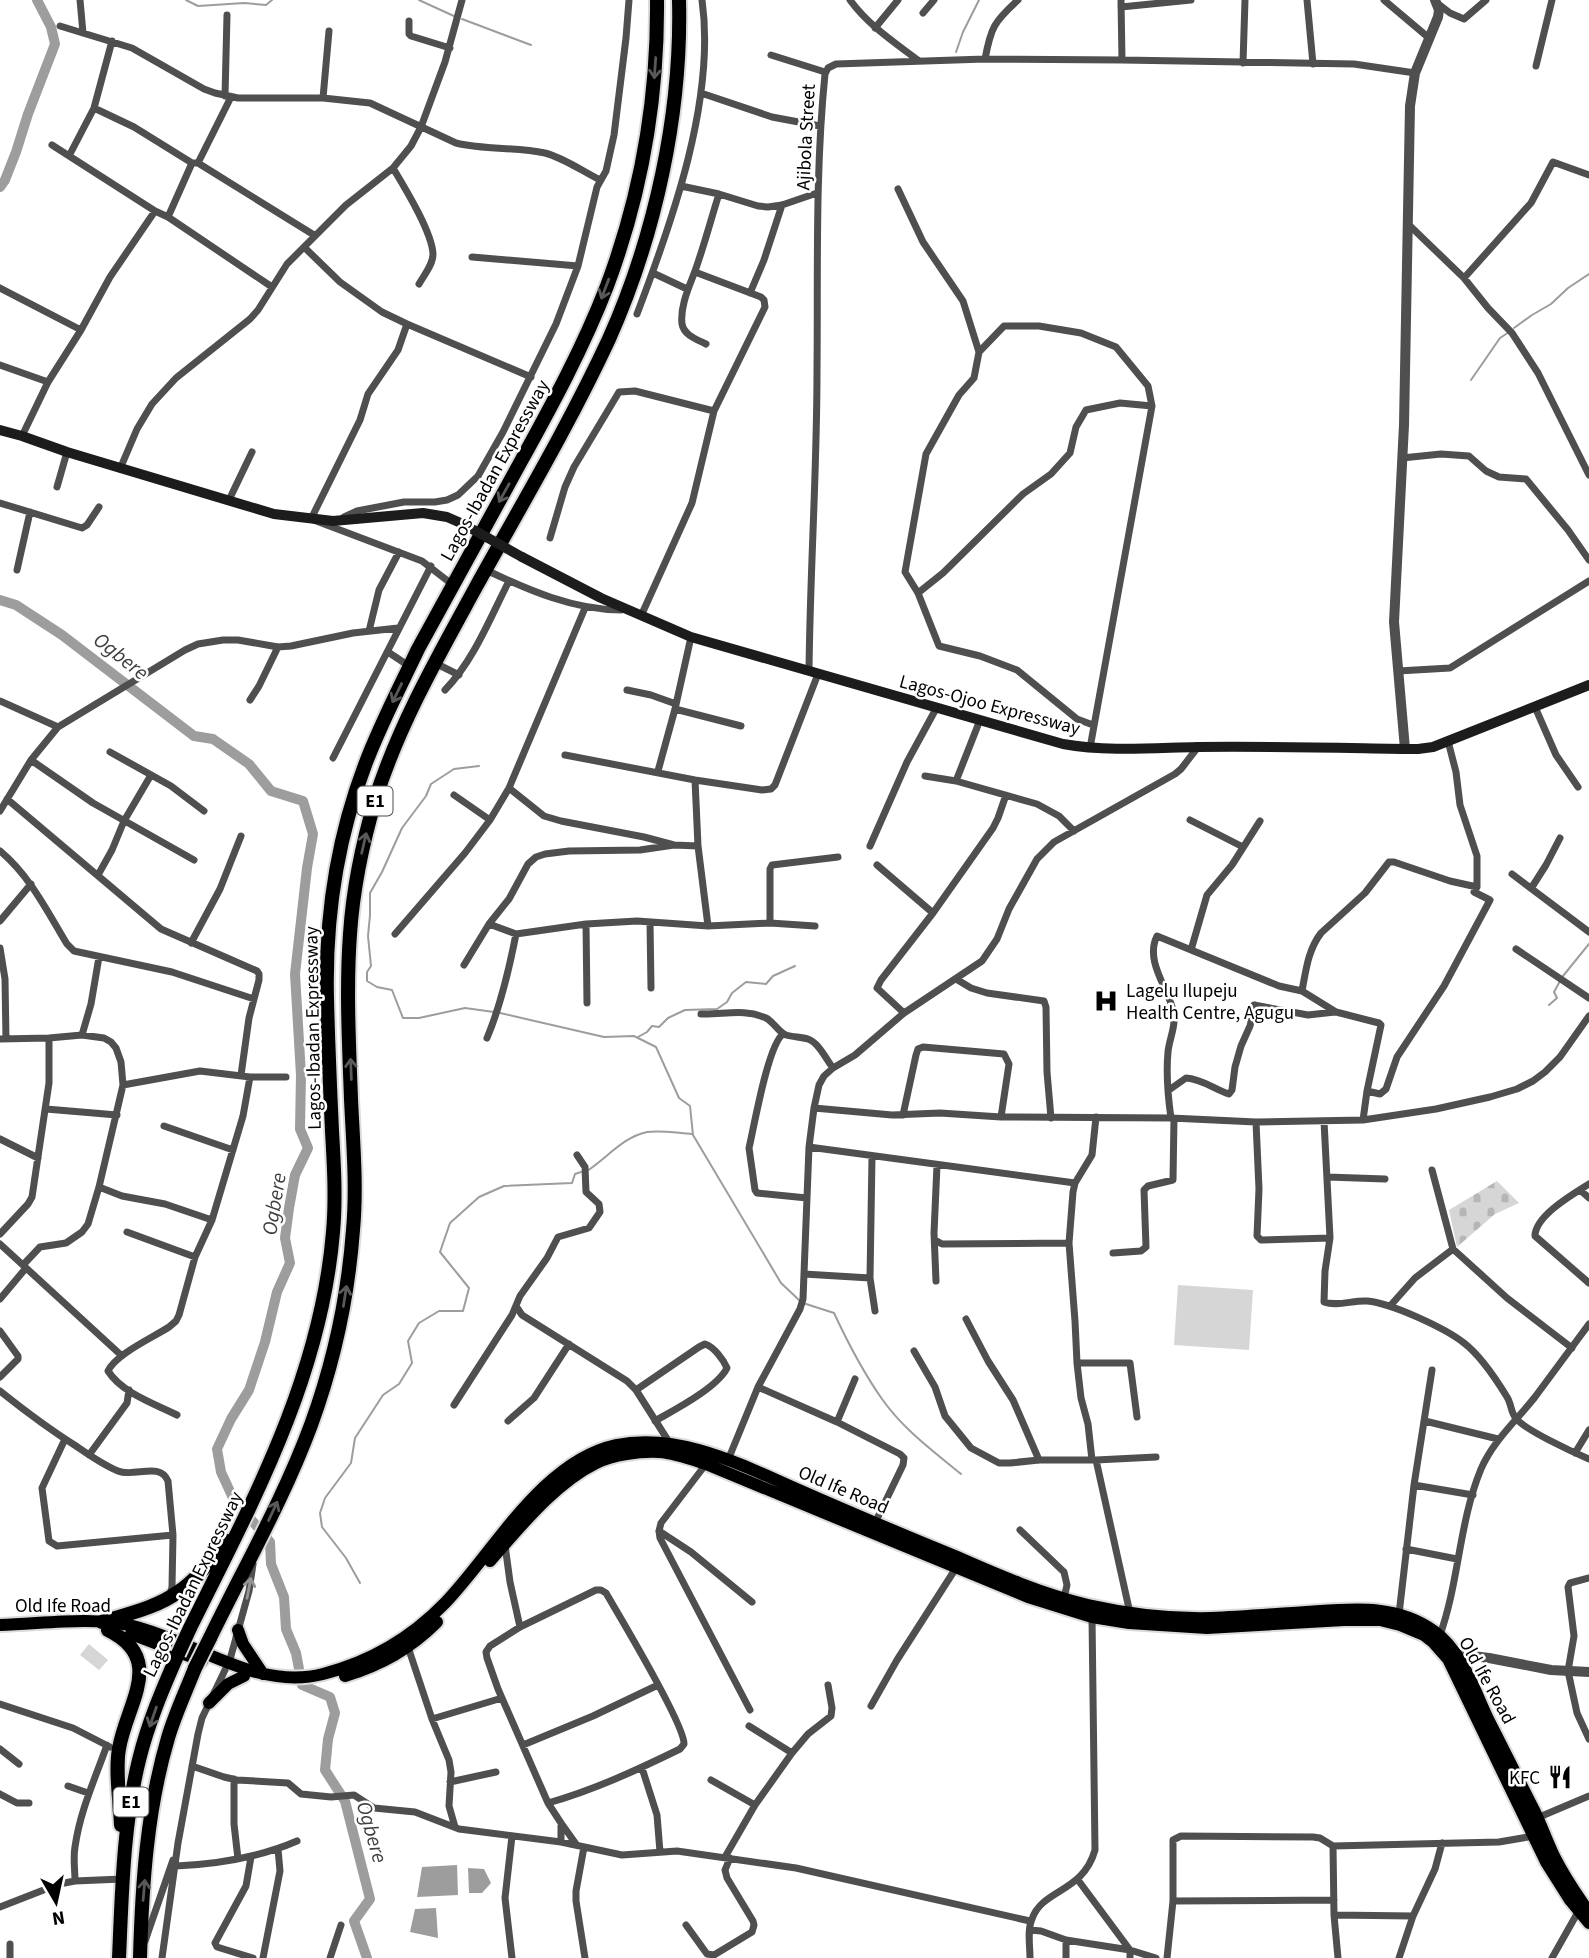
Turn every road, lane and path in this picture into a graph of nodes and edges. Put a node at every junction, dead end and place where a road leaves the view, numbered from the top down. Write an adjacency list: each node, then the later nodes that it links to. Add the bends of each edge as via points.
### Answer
1 (79, 0): 25 (street)
2 (462, 0): 28 (street)
3 (629, 0): 49 (street, via 614,135)
4 (657, 0): 102 (highway, Lagos-Ibadan Expressway / E1, one-way to 102, via 656,66 647,135 626,229 607,285 558,393)
5 (679, 0): 99 (highway, Lagos-Ibadan Expressway / E1, via 674,109 639,260 602,352)
6 (702, 0): 38 (street)
7 (850, 0): 23 (street)
8 (898, 0): 23 (street)
9 (934, 0): 19 (street)
10 (1018, 0): 30 (street, via 992,29)
11 (1191, 0): 18 (street)
12 (1245, 0): 33 (street)
13 (1307, 0): 34 (street)
14 (1384, 0): 26 (street)
15 (1486, 0): 17 (street, via 1464,19)
16 (1552, 0): 35 (street)
17 (1437, 1): 26 (street, via 1438,17)
18 (1121, 3): 31 (street)
19 (923, 13)
20 (227, 15): 39 (street)
21 (409, 21): 28 (street, via 411,36)
22 (60, 26): 25 (street)
23 (875, 28): 32 (street)
24 (329, 31): 40 (street)
25 (83, 33): 27 (street)
26 (1429, 38): 37 (street)
27 (112, 41): 39 (street, via 143,53 204,89); 41 (street)
28 (450, 48): 43 (street)
29 (771, 55): 36 (street)
30 (985, 59): 31 (street, Ajibola Street); 32 (street, Ajibola Street)
31 (1122, 60): 33 (street, Ajibola Street)
32 (919, 61): 36 (street, Ajibola Street, via 836,64)
33 (1244, 63): 34 (street, Ajibola Street)
34 (1313, 64): 37 (street, Ajibola Street)
35 (1536, 66)
36 (825, 72): 42 (street, Ajibola Street)
37 (1415, 73): 57 (street)
38 (701, 93): 42 (street, via 772,117); 50 (street)
39 (228, 96): 40 (street); 46 (street)
40 (323, 97): 43 (street, via 370,103)
41 (94, 108): 45 (street); 46 (street)
42 (820, 126): 52 (street, Ajibola Street)
43 (421, 127): 47 (street); 49 (street, via 468,146 555,156)
44 (52, 145): 45 (street)
45 (69, 156): 55 (street)
46 (195, 163): 56 (street); 58 (street)
47 (393, 168): 58 (street); 65 (street, via 433,253)
48 (1589, 175): 64 (street, via 1553,162 1531,203)
49 (600, 180): 61 (street)
50 (681, 186): 53 (street); 63 (street)
51 (898, 189): 74 (street, via 923,242 963,301)
52 (817, 193): 54 (street); 115 (street, Ajibola Street)
53 (719, 194): 54 (street, via 758,206); 62 (street)
54 (782, 205): 69 (street)
55 (155, 211): 56 (street); 72 (street)
56 (168, 217): 67 (street)
57 (1407, 224): 64 (street); 84 (street)
58 (314, 235): 59 (street)
59 (304, 247): 67 (street); 71 (street, via 340,282)
60 (472, 257): 61 (street)
61 (578, 266): 76 (street)
62 (695, 272): 68 (street); 69 (street)
63 (653, 273): 68 (street); 70 (street)
64 (1464, 278): 86 (street, via 1513,333)
65 (419, 284)
66 (0, 288): 72 (street)
67 (272, 288): 85 (street, via 250,318 176,378 152,404)
68 (687, 289): 73 (street, via 682,324 689,335)
69 (750, 293): 79 (street, via 761,297 765,307)
70 (638, 314)
71 (407, 324): 76 (street); 92 (street, via 398,350 368,394 360,420)
72 (81, 330): 77 (street)
73 (705, 344)
74 (979, 352): 78 (street, via 1004,326 1081,333 1116,346 1148,386); 103 (street, via 974,378 926,454 905,572)
75 (0, 365): 77 (street)
76 (531, 377): 93 (street, via 478,475 458,495 435,502 371,508)
77 (48, 382): 81 (street)
78 (1152, 406): 103 (street, via 1120,403 1086,410 1070,453 1051,474 1023,494); 126 (street)
79 (714, 411): 94 (street, via 635,391 619,392 565,486); 106 (street, via 692,503)
80 (0, 430): 81 (main road, Lagos-Ojoo Expressway)
81 (22, 436): 82 (main road, Lagos-Ojoo Expressway)
82 (67, 452): 85 (main road, Lagos-Ojoo Expressway); 87 (street)
83 (252, 452): 88 (street)
84 (1402, 458): 96 (street, via 1469,456 1499,477 1526,479); 114 (street, via 1394,622)
85 (120, 469): 88 (main road, Lagos-Ojoo Expressway)
86 (1589, 475)
87 (57, 487)
88 (229, 500): 92 (main road, Lagos-Ojoo Expressway, via 260,511)
89 (0, 503): 91 (street)
90 (99, 507): 91 (street, via 82,528)
91 (30, 512): 98 (street)
92 (311, 519): 93 (main road, Lagos-Ojoo Expressway); 95 (street)
93 (334, 521): 105 (main road, Lagos-Ojoo Expressway, bridge, via 423,513 447,517)
94 (550, 538)
95 (399, 552): 97 (street); 108 (street, via 379,590)
96 (1589, 560)
97 (430, 566): 102 (street); 107 (street)
98 (17, 570)
99 (486, 570): 100 (street); 112 (highway, Lagos-Ibadan Expressway / E1)
100 (509, 581): 104 (street); 116 (street)
101 (1589, 581): 114 (street, via 1450,668)
102 (453, 585): 113 (highway, Lagos-Ibadan Expressway / E1)
103 (918, 593): 126 (street, via 939,646 1017,670 1077,719)
104 (585, 608): 105 (street); 143 (street)
105 (626, 610): 106 (main road, Lagos-Ojoo Expressway)
106 (641, 616): 109 (main road, Lagos-Ojoo Expressway)
107 (398, 628): 108 (street); 111 (street)
108 (369, 631): 110 (street)
109 (691, 637): 115 (main road, Lagos-Ojoo Expressway); 122 (street)
110 (278, 647): 120 (street); 128 (street, via 238,640 211,641 185,650)
111 (388, 652): 113 (street); 135 (street)
112 (435, 663): 116 (street); 301 (highway, Lagos-Ibadan Expressway / E1, one-way to 112, via 309,1430 339,1326 355,1195 348,985 352,909 382,781)
113 (410, 667): 295 (highway, Lagos-Ibadan Expressway / E1, one-way to 295, via 365,765 334,881 327,997 333,1232 323,1303 293,1411)
114 (1398, 671): 132 (street)
115 (813, 673): 123 (main road, Lagos-Ojoo Expressway); 140 (street, Ajibola Street, via 771,789)
116 (459, 675): 118 (street)
117 (1589, 685): 124 (main road, Lagos-Ojoo Expressway)
118 (445, 690)
119 (627, 690): 122 (street)
120 (250, 700)
121 (0, 701): 128 (street)
122 (675, 706): 127 (street); 137 (street)
123 (937, 707): 125 (main road, Lagos-Ojoo Expressway); 158 (street)
124 (1535, 707): 129 (main road, Lagos-Ojoo Expressway); 142 (street, via 1556,755)
125 (981, 720): 131 (main road, Lagos-Ojoo Expressway); 141 (street)
126 (1093, 725): 131 (street)
127 (741, 726)
128 (58, 727): 136 (street)
129 (1448, 741): 132 (main road, Lagos-Ojoo Expressway); 167 (street, via 1460,805 1477,856)
130 (1198, 747): 131 (main road, Lagos-Ojoo Expressway); 132 (main road, Lagos-Ojoo Expressway); 153 (street, via 1175,774)
131 (1090, 748)
132 (1405, 749)
133 (110, 752): 138 (street)
134 (565, 755): 137 (street)
135 (333, 758)
136 (31, 760): 146 (street); 151 (street)
137 (658, 771): 140 (street)
138 (151, 775): 148 (street); 151 (street)
139 (925, 776): 141 (street)
140 (695, 780): 157 (street)
141 (956, 781): 145 (street)
142 (1578, 786)
143 (509, 788): 149 (street); 156 (street, via 544,816)
144 (454, 795): 149 (street)
145 (1006, 795): 153 (street, via 1037,804); 169 (street, via 993,828)
146 (7, 799): 147 (street); 165 (street)
147 (0, 811)
148 (204, 811)
149 (490, 820): 178 (street)
150 (1190, 820): 159 (street)
151 (124, 821): 162 (street); 165 (street)
152 (1260, 821): 159 (street)
153 (1074, 831): 186 (street, via 1037,859 989,953)
154 (241, 836): 180 (street)
155 (1560, 838): 168 (street)
156 (674, 845): 157 (street); 173 (street, via 536,857)
157 (698, 846): 175 (street)
158 (870, 846)
159 (1243, 847): 183 (street, via 1208,895)
160 (0, 850): 166 (street)
161 (838, 857): 172 (street, via 772,865)
162 (194, 860)
163 (877, 865): 169 (street)
164 (1512, 874): 168 (street)
165 (97, 875): 180 (street, via 161,929)
166 (31, 884): 170 (street); 184 (street, via 67,944 74,951)
167 (1476, 887): 188 (street, via 1389,862 1365,893 1316,940); 207 (street, via 1476,894 1490,900 1465,949 1397,1057 1386,1089 1380,1094)
168 (1532, 887): 177 (street)
169 (933, 912): 193 (street, via 877,988)
170 (0, 921)
171 (650, 922): 174 (street); 175 (street); 187 (street)
172 (770, 923): 175 (street); 176 (street)
173 (489, 924): 179 (street); 185 (street)
174 (586, 924): 179 (street); 191 (street)
175 (708, 926)
176 (815, 926)
177 (1589, 932)
178 (395, 934)
179 (516, 934): 199 (street)
180 (191, 943): 190 (street, via 257,971)
181 (0, 948): 200 (street, via 5,979)
182 (1516, 949): 189 (street)
183 (1191, 950): 188 (street); 206 (street, via 1157,936 1154,941 1153,957 1174,1015)
184 (99, 957): 190 (street, via 172,972); 197 (street)
185 (464, 965)
186 (956, 979): 193 (street); 214 (street, via 987,993 1044,1001)
187 (651, 988)
188 (1302, 991): 192 (street)
189 (1589, 998)
190 (254, 999): 202 (street)
191 (587, 1003)
192 (1336, 1012): 206 (street, via 1308,1015 1253,1004 1232,1090 1228,1094 1186,1078); 207 (street, via 1381,1025)
193 (904, 1013): 201 (street, via 855,1055)
194 (701, 1014): 196 (street, via 756,1014 772,1021)
195 (1589, 1016): 217 (street, via 1560,1057 1517,1089)
196 (783, 1034): 201 (street, via 814,1042); 234 (street, via 766,1076 749,1156 757,1193)
197 (82, 1035): 198 (street); 205 (street, via 103,1038 116,1048)
198 (49, 1038): 200 (street); 209 (street)
199 (487, 1038)
200 (3, 1039)
201 (832, 1068): 208 (street, via 824,1076)
202 (241, 1075): 203 (street); 205 (street, via 189,1072)
203 (250, 1077): 204 (street); 222 (street)
204 (286, 1077)
205 (123, 1085): 210 (street)
206 (1169, 1090): 215 (street)
207 (1367, 1091): 217 (street)
208 (814, 1108): 211 (street); 221 (street)
209 (46, 1109): 210 (street); 225 (street)
210 (117, 1115): 232 (street)
211 (903, 1115): 213 (street); 213 (street, via 916,1055 923,1047 1004,1054 1009,1064)
212 (1097, 1116): 214 (street); 215 (street); 230 (street, via 1092,1155)
213 (1001, 1117): 214 (street)
214 (1051, 1118)
215 (1172, 1118): 218 (street); 244 (street, via 1173,1180 1144,1190 1146,1247)
216 (1324, 1121): 217 (street); 218 (street); 228 (street)
217 (1363, 1121)
218 (1256, 1122): 239 (street, via 1257,1236 1261,1240)
219 (164, 1126): 222 (street)
220 (0, 1139): 225 (street)
221 (809, 1147): 224 (street); 234 (street)
222 (233, 1150): 236 (street)
223 (577, 1155): 253 (street, via 585,1167 586,1192 599,1204 600,1212 589,1228 558,1237)
224 (872, 1157): 226 (street); 248 (street)
225 (38, 1158): 238 (street, via 28,1205)
226 (937, 1165): 230 (street); 240 (street)
227 (1432, 1170): 243 (street)
228 (1327, 1177): 229 (street); 239 (street)
229 (1385, 1179)
230 (1075, 1182): 241 (street)
231 (1589, 1184): 233 (street)
232 (99, 1187): 236 (street); 246 (street, via 82,1231 66,1243 40,1247)
233 (1580, 1189): 235 (street); 250 (street, via 1550,1211 1534,1232)
234 (807, 1198): 247 (street)
235 (1589, 1198)
236 (212, 1220): 245 (street)
237 (127, 1232): 245 (street)
238 (0, 1234)
239 (1329, 1238): 252 (street, via 1324,1302)
240 (935, 1240): 241 (street, via 942,1244); 249 (street)
241 (1069, 1243): 264 (street)
242 (0, 1244): 246 (street)
243 (1453, 1249): 252 (street, via 1415,1278); 261 (street)
244 (1113, 1253)
245 (195, 1257): 263 (street, via 176,1321)
246 (25, 1266): 251 (street); 263 (street)
247 (804, 1274): 248 (street); 268 (street, via 800,1309)
248 (870, 1278): 254 (street)
249 (936, 1281)
250 (1589, 1283)
251 (0, 1299)
252 (1390, 1306): 275 (street, via 1466,1344 1508,1398)
253 (516, 1307): 255 (street); 256 (street)
254 (876, 1311)
255 (512, 1315): 256 (street); 272 (street)
256 (522, 1315): 260 (street)
257 (967, 1319): 289 (street, via 1013,1401)
258 (1589, 1324): 261 (street)
259 (0, 1331): 266 (street, via 18,1356)
260 (569, 1344): 270 (street); 277 (street, via 534,1398)
261 (1572, 1348): 275 (street)
262 (914, 1351): 289 (street, via 945,1416 971,1448 1004,1464)
263 (122, 1356): 269 (street, via 108,1371)
264 (1077, 1363): 274 (street, via 1130,1363); 290 (street)
265 (1432, 1370): 278 (street)
266 (0, 1377)
267 (855, 1379): 279 (street)
268 (758, 1387): 279 (street); 288 (street)
269 (129, 1390): 273 (street); 285 (street, via 127,1403)
270 (636, 1390): 276 (street); 276 (street, via 705,1344 725,1364 726,1371 714,1382)
271 (0, 1391): 282 (street)
272 (454, 1405)
273 (177, 1415)
274 (1137, 1417)
275 (1515, 1418): 281 (street); 284 (street)
276 (655, 1420): 283 (street)
277 (508, 1421)
278 (1425, 1421): 281 (street); 292 (street)
279 (837, 1422): 294 (street, via 904,1458)
280 (1589, 1430): 284 (street)
281 (1499, 1439): 293 (street, via 1480,1471)
282 (65, 1440): 285 (street); 299 (street, via 42,1488 52,1544)
283 (669, 1442): 288 (main road, Old Ife Road); 296 (main road, Old Ife Road, via 618,1445 589,1455 544,1486)
284 (1575, 1453): 287 (street)
285 (89, 1455): 299 (street, via 124,1473 162,1472 168,1481)
286 (1156, 1457): 290 (street)
287 (1589, 1459)
288 (728, 1460): 294 (main road, Old Ife Road)
289 (1039, 1460): 290 (street)
290 (1094, 1460): 309 (street)
291 (706, 1464): 296 (main road, Old Ife Road, via 659,1452 596,1463 570,1479); 298 (street, via 661,1522); 304 (main road, Old Ife Road)
292 (1414, 1485): 293 (street); 302 (street)
293 (1473, 1495): 303 (street)
294 (875, 1523): 304 (main road, Old Ife Road)
295 (242, 1524): 306 (highway, via 187,1584); 370 (highway, Lagos-Ibadan Expressway / E1, one-way to 370, bridge, via 160,1695 139,1759)
296 (511, 1530): 300 (main road, Old Ife Road); 326 (main road, Old Ife Road, via 446,1602 408,1636)
297 (1020, 1530): 307 (street, via 1064,1572)
298 (659, 1531): 308 (street); 333 (street)
299 (173, 1535): 306 (street)
300 (505, 1544): 314 (street); 318 (main road, Old Ife Road, via 450,1608)
301 (255, 1546): 315 (street, one-way to 301); 394 (highway, Lagos-Ibadan Expressway / E1, one-way to 301, bridge, via 146,1858 168,1736 195,1668)
302 (1406, 1549): 303 (street); 310 (street)
303 (1457, 1559): 317 (street)
304 (959, 1566): 307 (main road, Old Ife Road); 311 (main road, Old Ife Road, via 1028,1597); 332 (street)
305 (1589, 1578): 321 (street, via 1568,1587 1574,1636)
306 (168, 1598): 313 (highway)
307 (1064, 1598): 309 (main road, Old Ife Road)
308 (752, 1602)
309 (1130, 1613): 310 (main road, Old Ife Road, via 1208,1618 1366,1608)
310 (1399, 1614): 317 (main road, Old Ife Road)
311 (1092, 1616): 361 (main road, Old Ife Road, via 1207,1628 1367,1619 1424,1635 1448,1659); 378 (street, via 1095,1850)
312 (0, 1625): 313 (main road, Old Ife Road)
313 (105, 1626): 316 (main road, Old Ife Road); 320 (main road, Old Ife Road, via 129,1625 160,1634); 338 (highway, via 126,1640 140,1666 141,1679)
314 (520, 1627): 327 (street, via 601,1590); 329 (street, via 486,1652)
315 (238, 1630): 320 (street); 323 (main road)
316 (0, 1633)
317 (1440, 1635): 319 (main road, Old Ife Road)
318 (408, 1647): 326 (main road, Old Ife Road, via 371,1667); 334 (street)
319 (1456, 1654): 321 (street); 357 (main road, Old Ife Road)
320 (227, 1666): 323 (main road, Old Ife Road); 324 (main road, Old Ife Road); 330 (street)
321 (1568, 1671): 322 (street); 336 (street, via 1577,1713)
322 (1589, 1672)
323 (263, 1674): 325 (main road, Old Ife Road)
324 (244, 1676): 325 (main road, Old Ife Road, via 262,1682); 330 (main road)
325 (289, 1680): 326 (main road, Old Ife Road)
326 (313, 1680)
327 (658, 1685): 337 (street); 343 (street, via 684,1744)
328 (828, 1685): 340 (street, via 831,1716)
329 (502, 1698): 334 (street); 337 (street)
330 (209, 1703): 342 (street)
331 (0, 1704): 338 (street, via 73,1728)
332 (871, 1706)
333 (750, 1710)
334 (432, 1719): 347 (street, via 449,1760)
335 (748, 1726): 340 (street)
336 (1589, 1739)
337 (523, 1745): 352 (street)
338 (112, 1748): 349 (street); 370 (highway)
339 (0, 1749): 341 (street)
340 (792, 1753): 354 (street)
341 (19, 1764)
342 (192, 1766): 345 (street); 364 (street)
343 (642, 1768): 352 (street); 371 (street, via 657,1815)
344 (496, 1772): 347 (street)
345 (234, 1779): 356 (street, via 288,1783 302,1794 354,1795 374,1808); 374 (street)
346 (710, 1780): 354 (street)
347 (450, 1782): 355 (street)
348 (68, 1786): 349 (street)
349 (88, 1793): 379 (street, via 75,1849)
350 (0, 1794): 353 (street, via 17,1803)
351 (1589, 1796): 357 (street)
352 (548, 1802): 358 (street)
353 (29, 1803)
354 (755, 1805): 373 (street)
355 (450, 1813): 356 (street); 359 (street)
356 (432, 1818): 359 (street)
357 (1537, 1818): 375 (main road, Old Ife Road)
358 (561, 1822): 363 (street); 366 (street)
359 (455, 1827): 360 (street)
360 (512, 1836): 363 (street); 401 (street, via 505,1898)
361 (1534, 1836): 365 (street); 375 (main road, Old Ife Road)
362 (297, 1841): 369 (street)
363 (561, 1842): 366 (street)
364 (178, 1843): 376 (street); 394 (street)
365 (1442, 1843): 367 (street); 385 (street)
366 (576, 1844): 368 (street)
367 (1333, 1846): 380 (street); 381 (street, via 1313,1837 1175,1838)
368 (584, 1847): 371 (street, via 621,1855); 402 (street, via 576,1901)
369 (278, 1849): 372 (street); 399 (street, via 280,1871)
370 (125, 1852): 377 (highway, Lagos-Ibadan Expressway / E1)
371 (660, 1852): 373 (street)
372 (251, 1857): 374 (street); 398 (street, via 246,1886 215,1945)
373 (727, 1858): 386 (street, via 812,1870); 389 (street, via 727,1878 754,1925 752,1932 710,1955)
374 (238, 1859): 376 (street)
375 (1550, 1860): 383 (main road, Old Ife Road)
376 (176, 1866): 397 (street)
377 (122, 1880): 379 (street); 396 (highway, Lagos-Ibadan Expressway / E1)
378 (1078, 1880): 386 (street, via 1042,1905); 393 (street)
379 (75, 1881): 382 (street)
380 (1334, 1900): 381 (street); 384 (street)
381 (1173, 1901): 406 (street)
382 (0, 1907)
383 (1584, 1912): 387 (main road, Old Ife Road); 409 (street)
384 (1334, 1915): 385 (street); 407 (street)
385 (1413, 1916): 408 (street)
386 (1030, 1921): 390 (street)
387 (1589, 1923)
388 (341, 1925): 400 (street)
389 (687, 1925)
390 (1030, 1930): 391 (street); 403 (street)
391 (1066, 1940): 393 (street); 404 (street)
392 (10, 1944): 395 (street)
393 (1130, 1954): 405 (street)
394 (140, 1956)
395 (10, 1958)
396 (118, 1958)
397 (162, 1958)
398 (253, 1958)
399 (263, 1958)
400 (330, 1958)
401 (512, 1958)
402 (585, 1958)
403 (1030, 1958)
404 (1066, 1958)
405 (1156, 1958)
406 (1167, 1958)
407 (1338, 1958)
408 (1399, 1958)
409 (1552, 1958)

